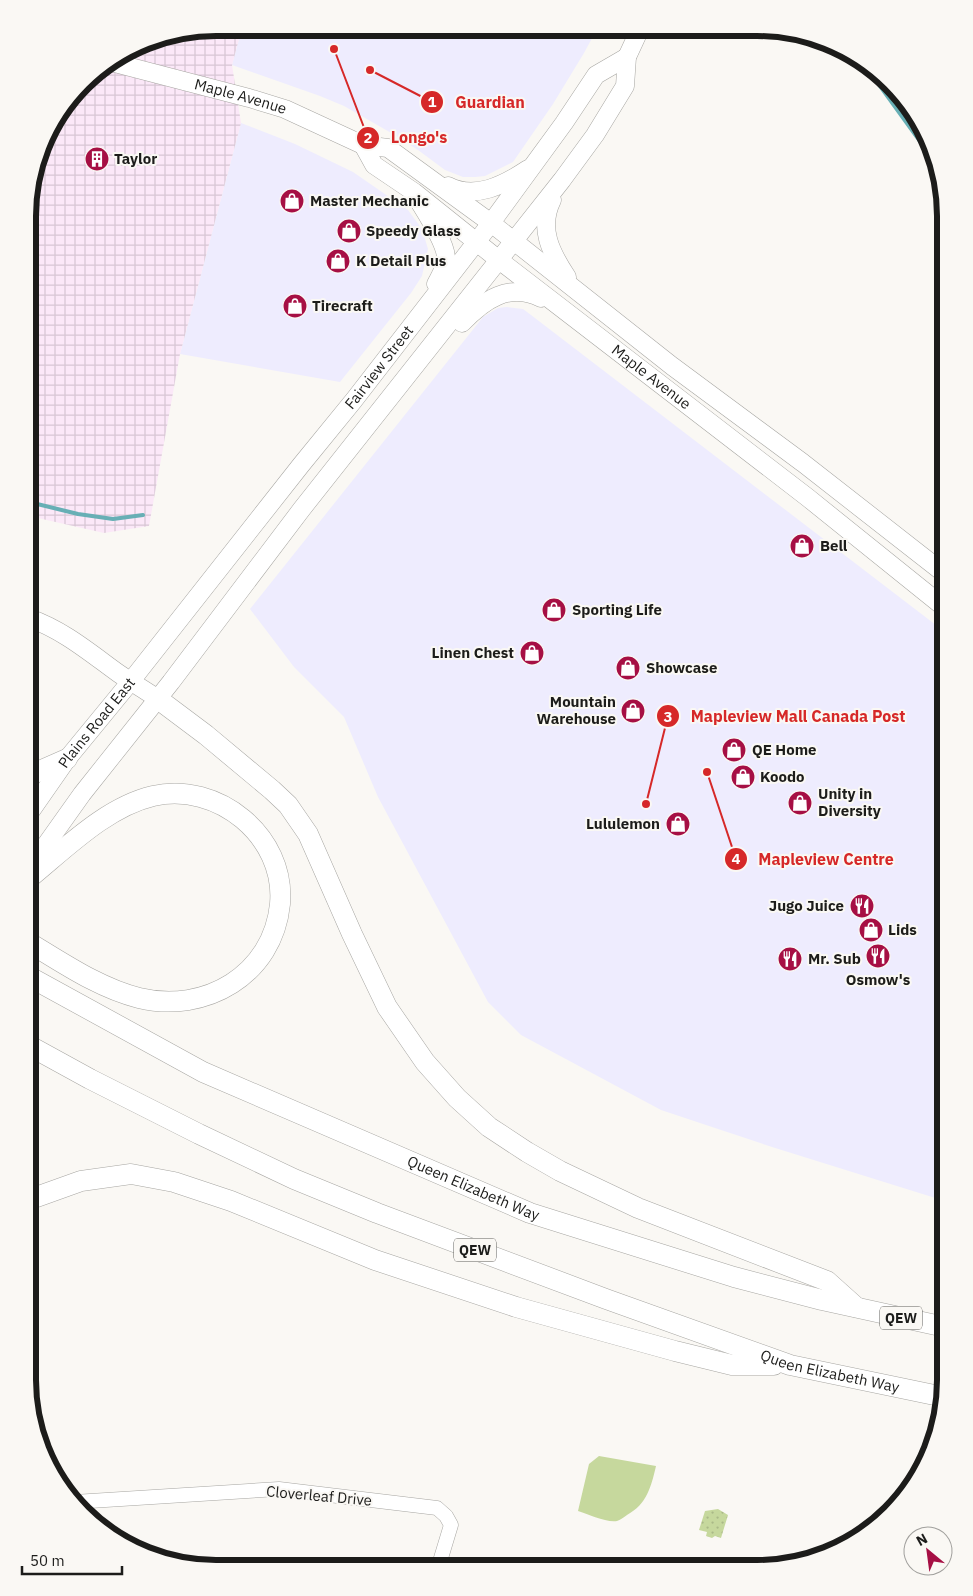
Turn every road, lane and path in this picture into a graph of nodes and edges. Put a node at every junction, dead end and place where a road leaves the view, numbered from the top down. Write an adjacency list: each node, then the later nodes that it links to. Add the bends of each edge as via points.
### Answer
1 (637, 36): 2 (main road, Fairview Street)
2 (627, 57): 5 (main road, Fairview Street, via 596,75); 7 (main road, Fairview Street, via 625,86)
3 (120, 64): 4 (main road, Maple Avenue, via 285,108)
4 (363, 146): 6 (main road, Maple Avenue, via 388,148); 8 (main road, Maple Avenue, via 374,165)
5 (536, 163): 6 (main road, via 508,181 468,193); 9 (main road, Fairview Street)
6 (426, 175): 9 (main road, Maple Avenue)
7 (562, 180): 10 (main road, Fairview Street); 13 (main road, via 547,210 545,226 557,263)
8 (414, 192): 11 (main road, Maple Avenue); 15 (main road, via 446,252 441,276)
9 (491, 223): 10 (main road, Maple Avenue); 11 (main road, Fairview Street)
10 (514, 241): 12 (main road, Fairview Street); 13 (main road, Maple Avenue)
11 (476, 242): 12 (main road, Maple Avenue); 15 (main road, Fairview Street)
12 (499, 260): 14 (main road, Maple Avenue); 16 (main road, Fairview Street)
13 (576, 290): 17 (main road, Maple Avenue)
14 (562, 309): 16 (main road, via 530,292 509,292 494,298 478,306); 18 (main road, Maple Avenue)
15 (414, 322): 20 (main road, Fairview Street)
16 (403, 382): 21 (main road, Fairview Street, via 312,495)
17 (937, 568)
18 (937, 602)
19 (36, 621): 20 (main road, Plains Road East, via 81,644)
20 (131, 681): 21 (main road); 22 (main road, Plains Road East)
21 (158, 699): 25 (main road, via 82,794); 31 (highway, via 288,805 308,834 387,1007 425,1062 488,1126 560,1171 638,1208 827,1280)
22 (67, 759): 23 (highway); 24 (main road, Plains Road East)
23 (36, 773)
24 (36, 804)
25 (36, 859)
26 (36, 873): 27 (highway, via 117,810 153,796 182,794 222,804 255,830 274,863 280,903 268,944 250,969 221,990 202,998 166,1002 120,992 88,978)
27 (36, 947)
28 (36, 980): 31 (highway, Queen Elizabeth Way / QEW, via 203,1072 530,1213 734,1277)
29 (36, 1049): 33 (highway, Queen Elizabeth Way / QEW, via 182,1126 294,1179 596,1296)
30 (36, 1197): 33 (highway, via 81,1181 131,1174 174,1182 231,1201 375,1260 516,1307 732,1365)
31 (857, 1308): 32 (highway, Queen Elizabeth Way / QEW)
32 (937, 1325)
33 (790, 1365): 34 (highway, Queen Elizabeth Way / QEW)
34 (936, 1395)
35 (84, 1501): 36 (street, Cloverleaf Drive, via 279,1489 437,1508 451,1525)
36 (440, 1560)

